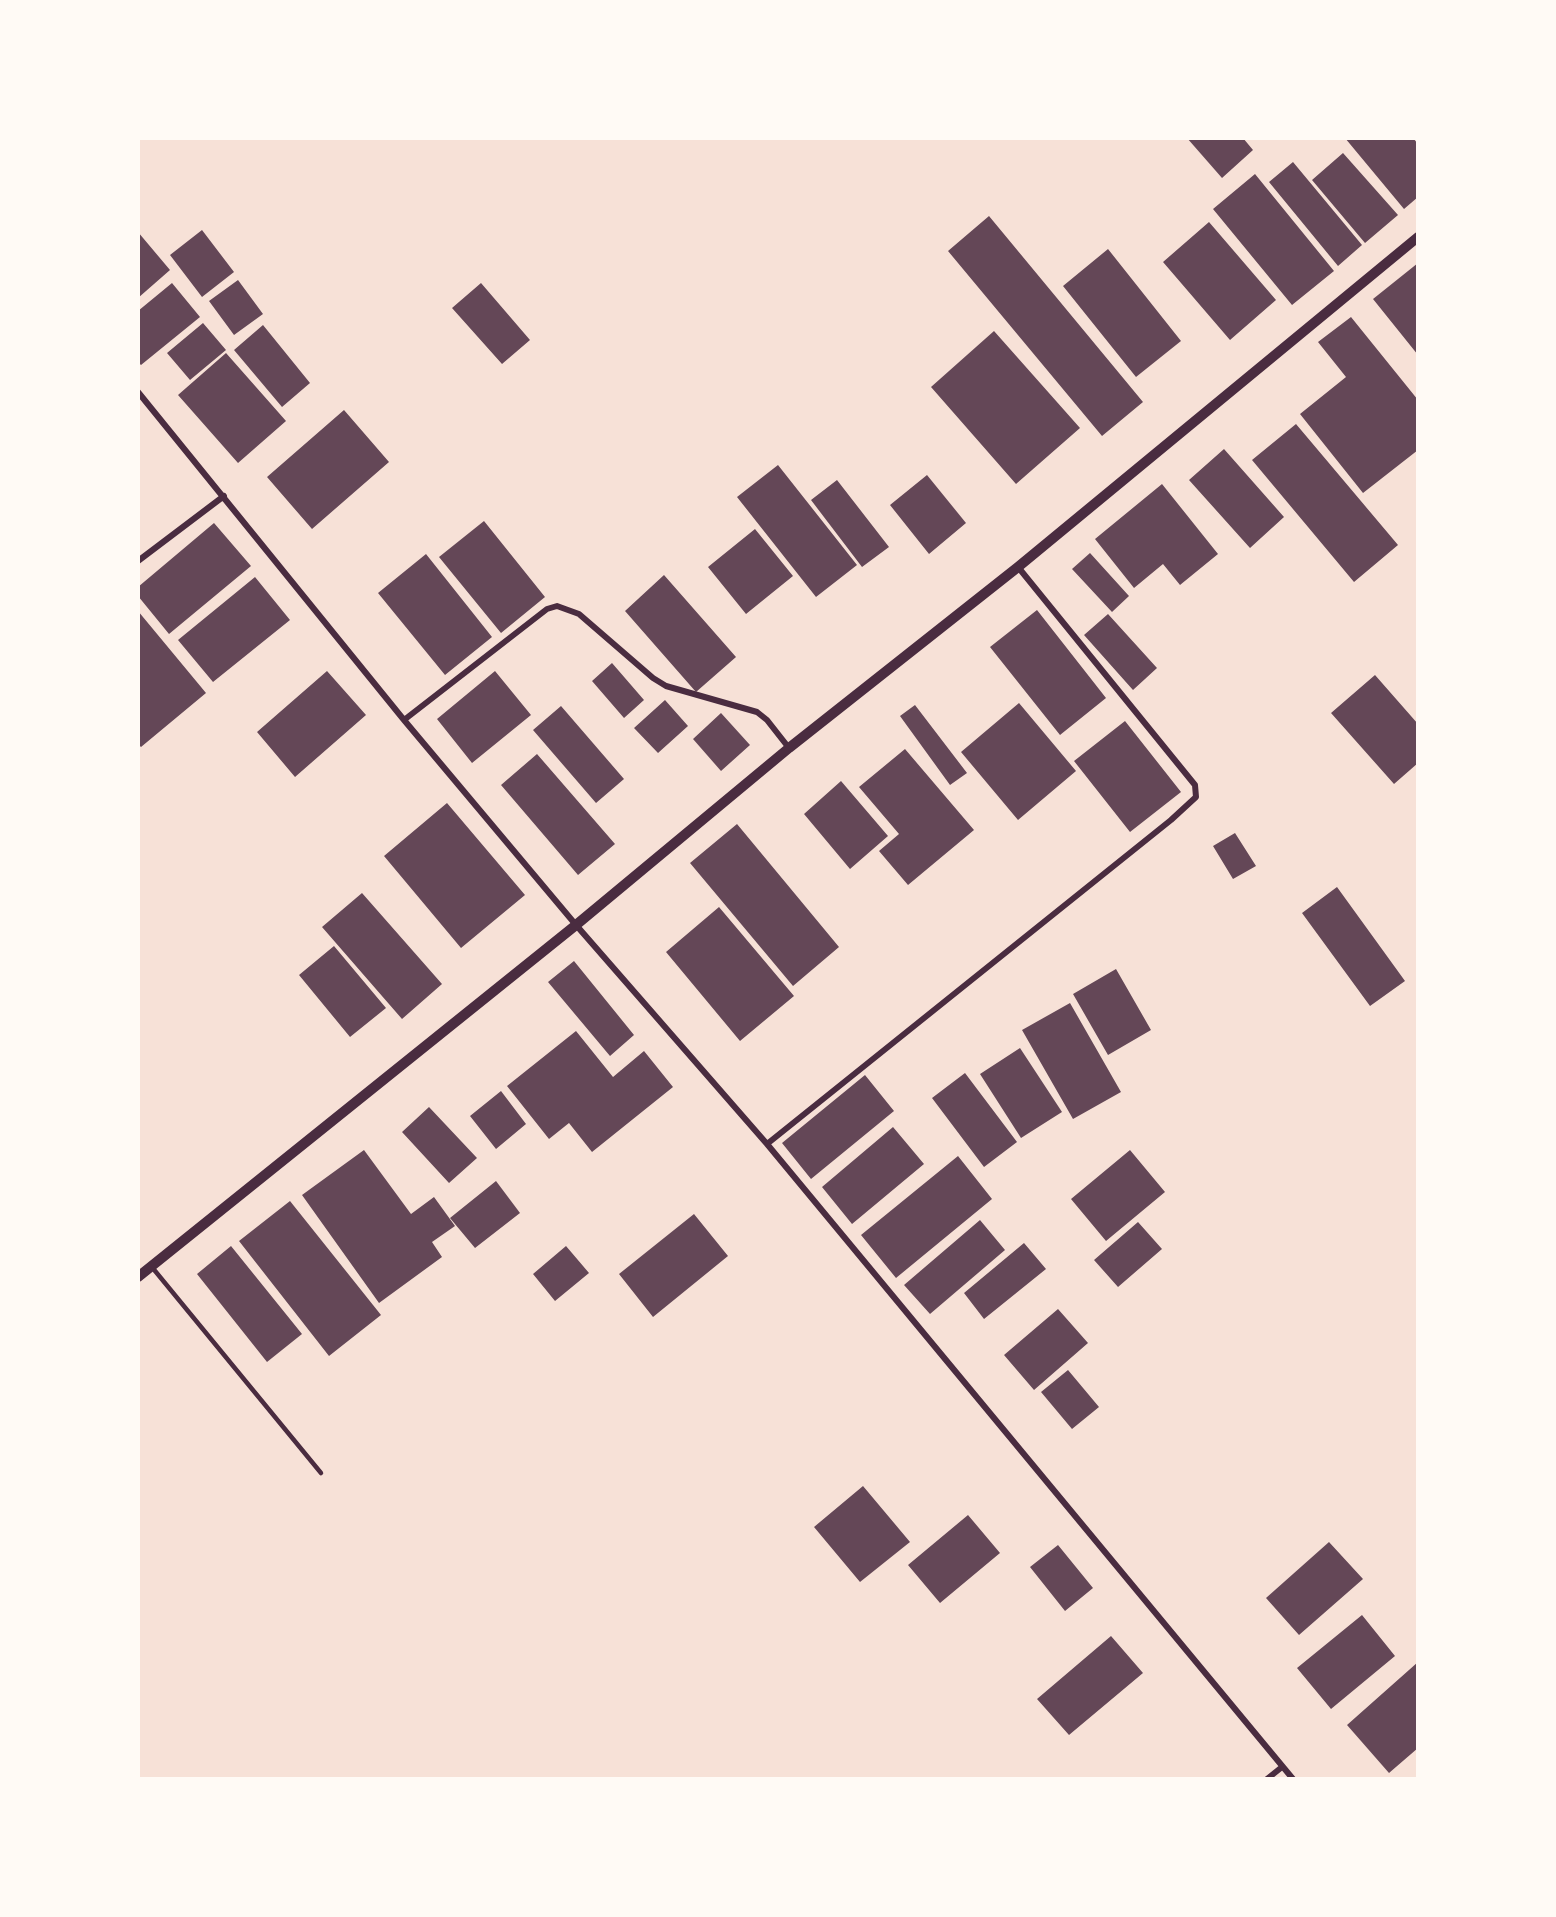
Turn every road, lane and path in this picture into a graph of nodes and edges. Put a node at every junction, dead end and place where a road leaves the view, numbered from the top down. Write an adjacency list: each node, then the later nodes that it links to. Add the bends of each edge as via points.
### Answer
1 (1418, 237): 5 (street)
2 (138, 392): 3 (street)
3 (224, 496): 4 (street); 6 (street)
4 (138, 561)
5 (1018, 567): 7 (street); 9 (street, via 1195,785 1196,797)
6 (404, 720): 7 (street, via 547,609 557,606 579,614 666,686 757,712); 8 (street)
7 (789, 748): 8 (street)
8 (576, 925): 9 (street); 10 (street)
9 (767, 1144): 13 (street)
10 (151, 1266): 11 (street); 12 (lane)
11 (138, 1277)
12 (321, 1473)
13 (1282, 1767): 14 (street); 15 (street)
14 (1267, 1779)
15 (1293, 1779)

